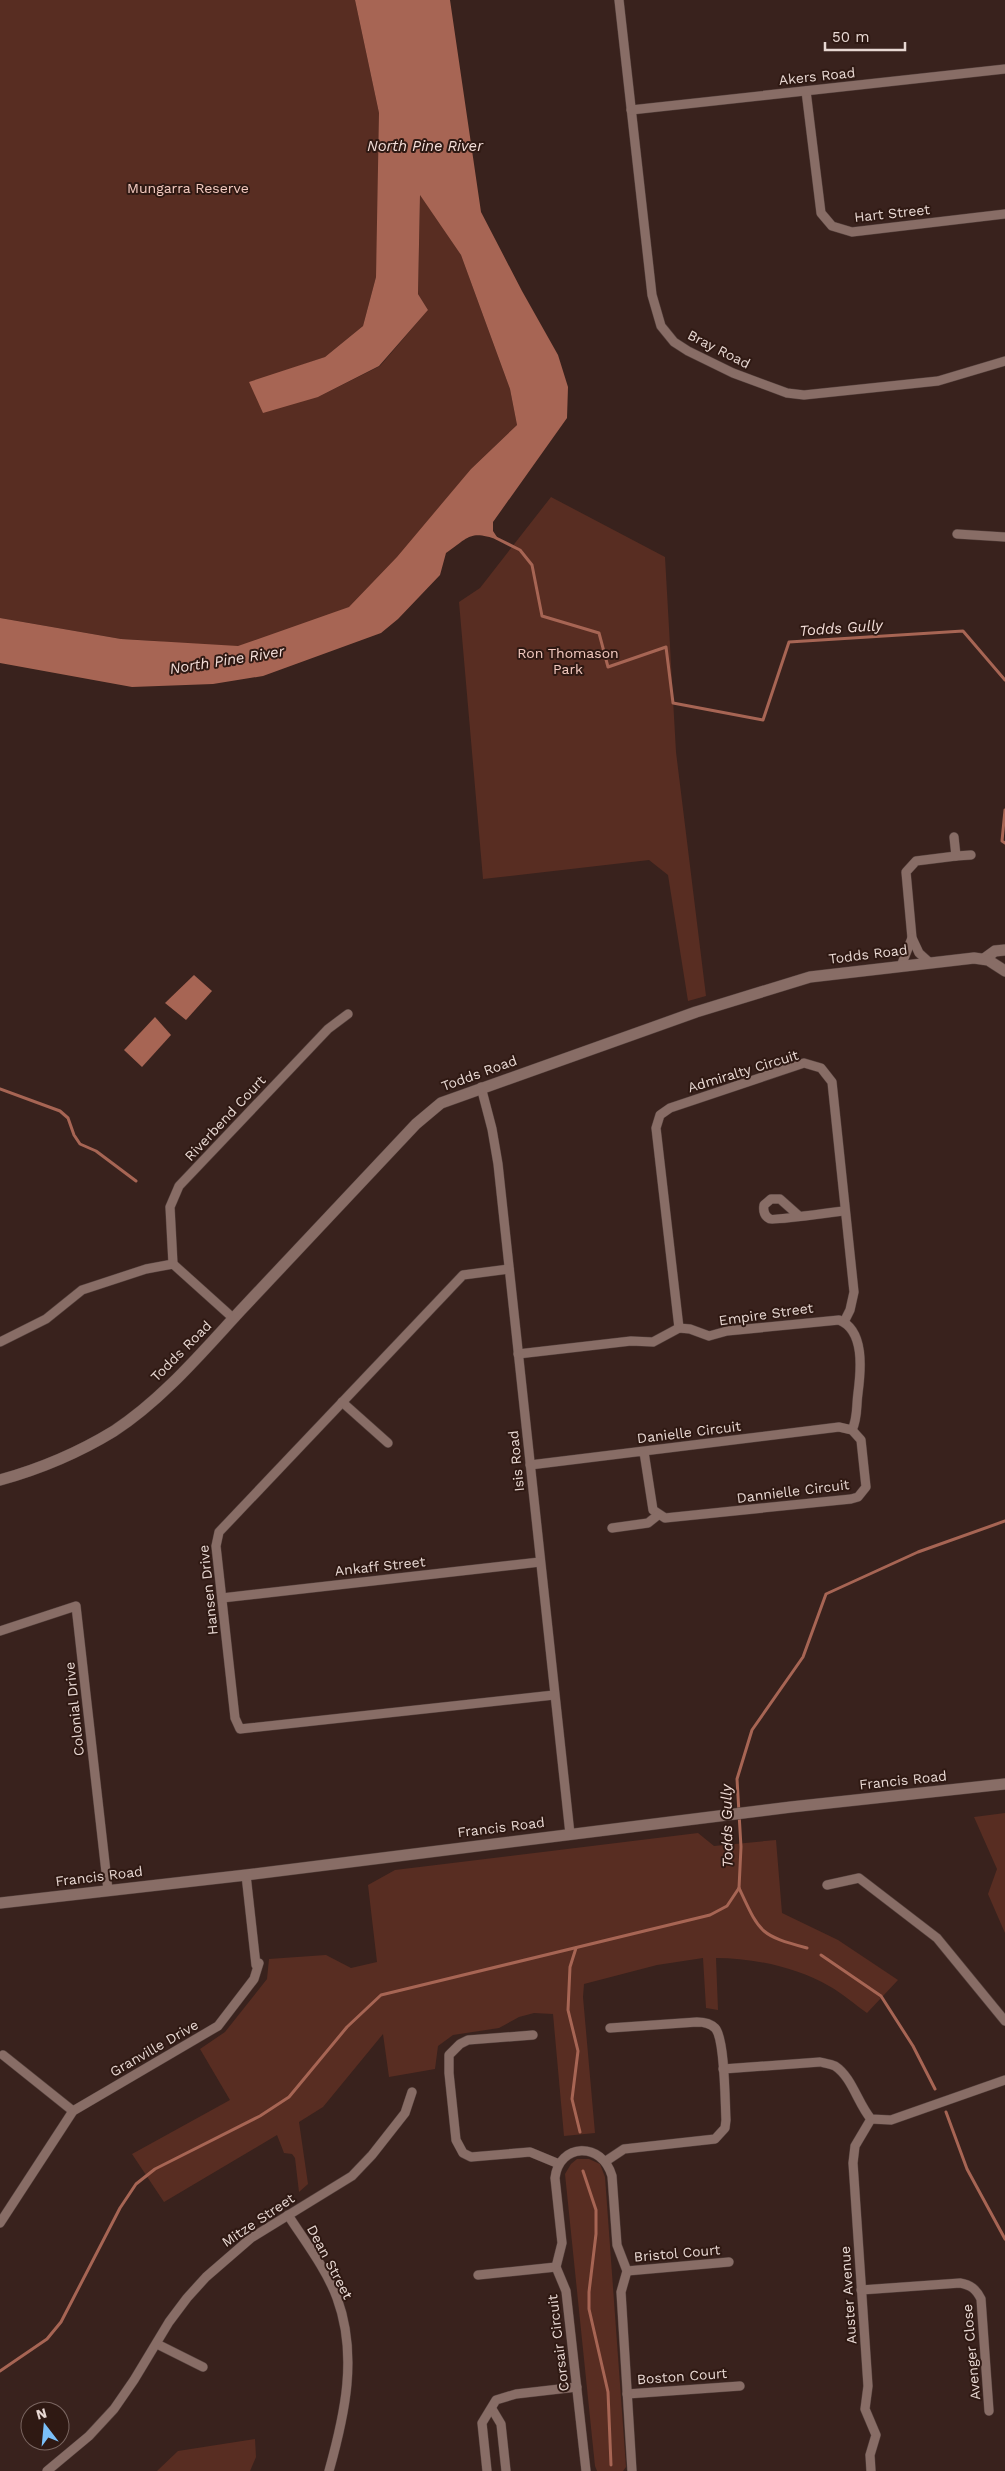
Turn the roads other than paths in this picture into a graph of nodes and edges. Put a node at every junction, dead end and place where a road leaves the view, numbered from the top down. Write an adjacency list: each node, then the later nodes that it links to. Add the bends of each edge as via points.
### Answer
1 (619, 0): 4 (street, Bray Road)
2 (1005, 69): 3 (street, Akers Road)
3 (806, 91): 4 (street, Akers Road); 5 (street, Hart Street, via 821,214 832,226 852,232)
4 (631, 110): 6 (street, Bray Road, via 654,309 661,326 674,342 772,389 804,395 938,380)
5 (1005, 214)
6 (1005, 361)
7 (957, 534): 8 (street)
8 (1005, 537)
9 (954, 836): 11 (street)
10 (971, 855): 11 (street)
11 (956, 856): 12 (street, via 919,860 908,868 905,881)
12 (912, 938): 15 (street, via 919,953); 16 (street)
13 (1005, 950): 14 (street)
14 (984, 959): 15 (street, Todds Road); 17 (street)
15 (929, 962): 16 (street, Todds Road)
16 (901, 966): 19 (street, Todds Road, via 802,980 696,1012)
17 (1005, 971)
18 (348, 1014): 22 (street, Riverbend Court, via 328,1029 180,1186 170,1207)
19 (481, 1087): 23 (street, Isis Road, via 498,1164); 24 (street, Todds Road, via 441,1103 429,1112)
20 (844, 1211): 21 (street); 25 (street, Admiralty Circuit, via 854,1292); 26 (street, Admiralty Circuit, via 832,1082 821,1068 804,1063 670,1108 660,1115 656,1128)
21 (798, 1215)
22 (173, 1264): 24 (street); 27 (street, via 146,1269 82,1290 46,1319)
23 (509, 1269): 28 (street, Isis Road); 29 (street, Hansen Drive, via 463,1275)
24 (233, 1318): 34 (street, Todds Road, via 170,1385 115,1430 54,1463)
25 (844, 1322): 26 (street, Empire Street, via 834,1319 727,1331 709,1336); 30 (street, via 856,1336 862,1374 858,1411)
26 (679, 1328): 28 (street, via 653,1342 631,1341)
27 (0, 1342)
28 (518, 1354): 33 (street, Isis Road)
29 (342, 1402): 31 (street); 38 (street, Hansen Drive, via 219,1532 216,1546)
30 (852, 1430): 32 (street, Danielle Circuit, via 839,1427); 35 (street, Dannielle Circuit, via 861,1440 866,1480 866,1487 858,1497 671,1519)
31 (388, 1444)
32 (644, 1452): 33 (street, Danielle Circuit); 35 (street, via 651,1503)
33 (530, 1465): 37 (street, Isis Road)
34 (0, 1480)
35 (658, 1515): 36 (street, Dannielle Circuit, via 648,1523)
36 (612, 1528)
37 (540, 1562): 38 (street, Ankaff Street); 40 (street, Isis Road)
38 (222, 1598): 40 (street, Hansen Drive, via 240,1729)
39 (0, 1630): 45 (street, Colonial Drive, via 76,1606)
40 (554, 1695): 42 (street, Isis Road)
41 (1005, 1784): 42 (street, Francis Road)
42 (570, 1834): 43 (street, Francis Road)
43 (246, 1875): 45 (street, Francis Road); 54 (street, Granville Drive, via 256,1965 259,1964 254,1979 218,2026)
44 (827, 1885): 47 (street, via 859,1878 937,1938)
45 (108, 1890): 46 (street, Francis Road)
46 (0, 1903)
47 (1005, 2021)
48 (610, 2028): 51 (street, via 706,2022 720,2035)
49 (533, 2035): 57 (street, via 468,2040 454,2049 448,2062 456,2140 464,2153 471,2156 530,2152)
50 (3, 2055): 54 (street)
51 (723, 2069): 55 (street, via 820,2062 836,2066); 56 (street, via 726,2120 725,2128 715,2140 624,2149)
52 (1005, 2080): 55 (street, via 891,2120)
53 (412, 2092): 58 (street, Mitze Street, via 405,2112 372,2156 352,2176)
54 (73, 2111): 59 (street, Granville Drive)
55 (871, 2119): 64 (street, Auster Avenue, via 855,2146 853,2163)
56 (606, 2161): 57 (street, via 586,2151 570,2154); 62 (street, via 612,2176 617,2245)
57 (559, 2164): 61 (street, via 555,2178 562,2243)
58 (288, 2215): 65 (street, Mitze Street, via 251,2238 206,2277 187,2298); 73 (street, Dean Street, via 336,2296 346,2329 346,2397 342,2426)
59 (0, 2222)
60 (729, 2262): 62 (street, Bristol Court)
61 (556, 2267): 63 (street); 68 (street, Corsair Circuit, via 566,2292)
62 (627, 2271): 69 (street, via 621,2292)
63 (478, 2275)
64 (861, 2290): 71 (street, Avenger Close, via 960,2282 978,2292); 78 (street, Auster Avenue, via 868,2386 865,2409 876,2435 870,2455)
65 (157, 2344): 66 (street); 72 (street, Mitze Street, via 114,2409 89,2436)
66 (203, 2367)
67 (740, 2386): 69 (street, Boston Court)
68 (577, 2387): 70 (street, via 503,2396 496,2400); 76 (street, Corsair Circuit)
69 (627, 2394): 77 (street)
70 (492, 2409): 74 (street, via 482,2423); 75 (street, via 501,2424)
71 (989, 2411)
72 (47, 2471)
73 (329, 2471)
74 (488, 2471)
75 (506, 2471)
76 (586, 2471)
77 (632, 2471)
78 (871, 2471)

